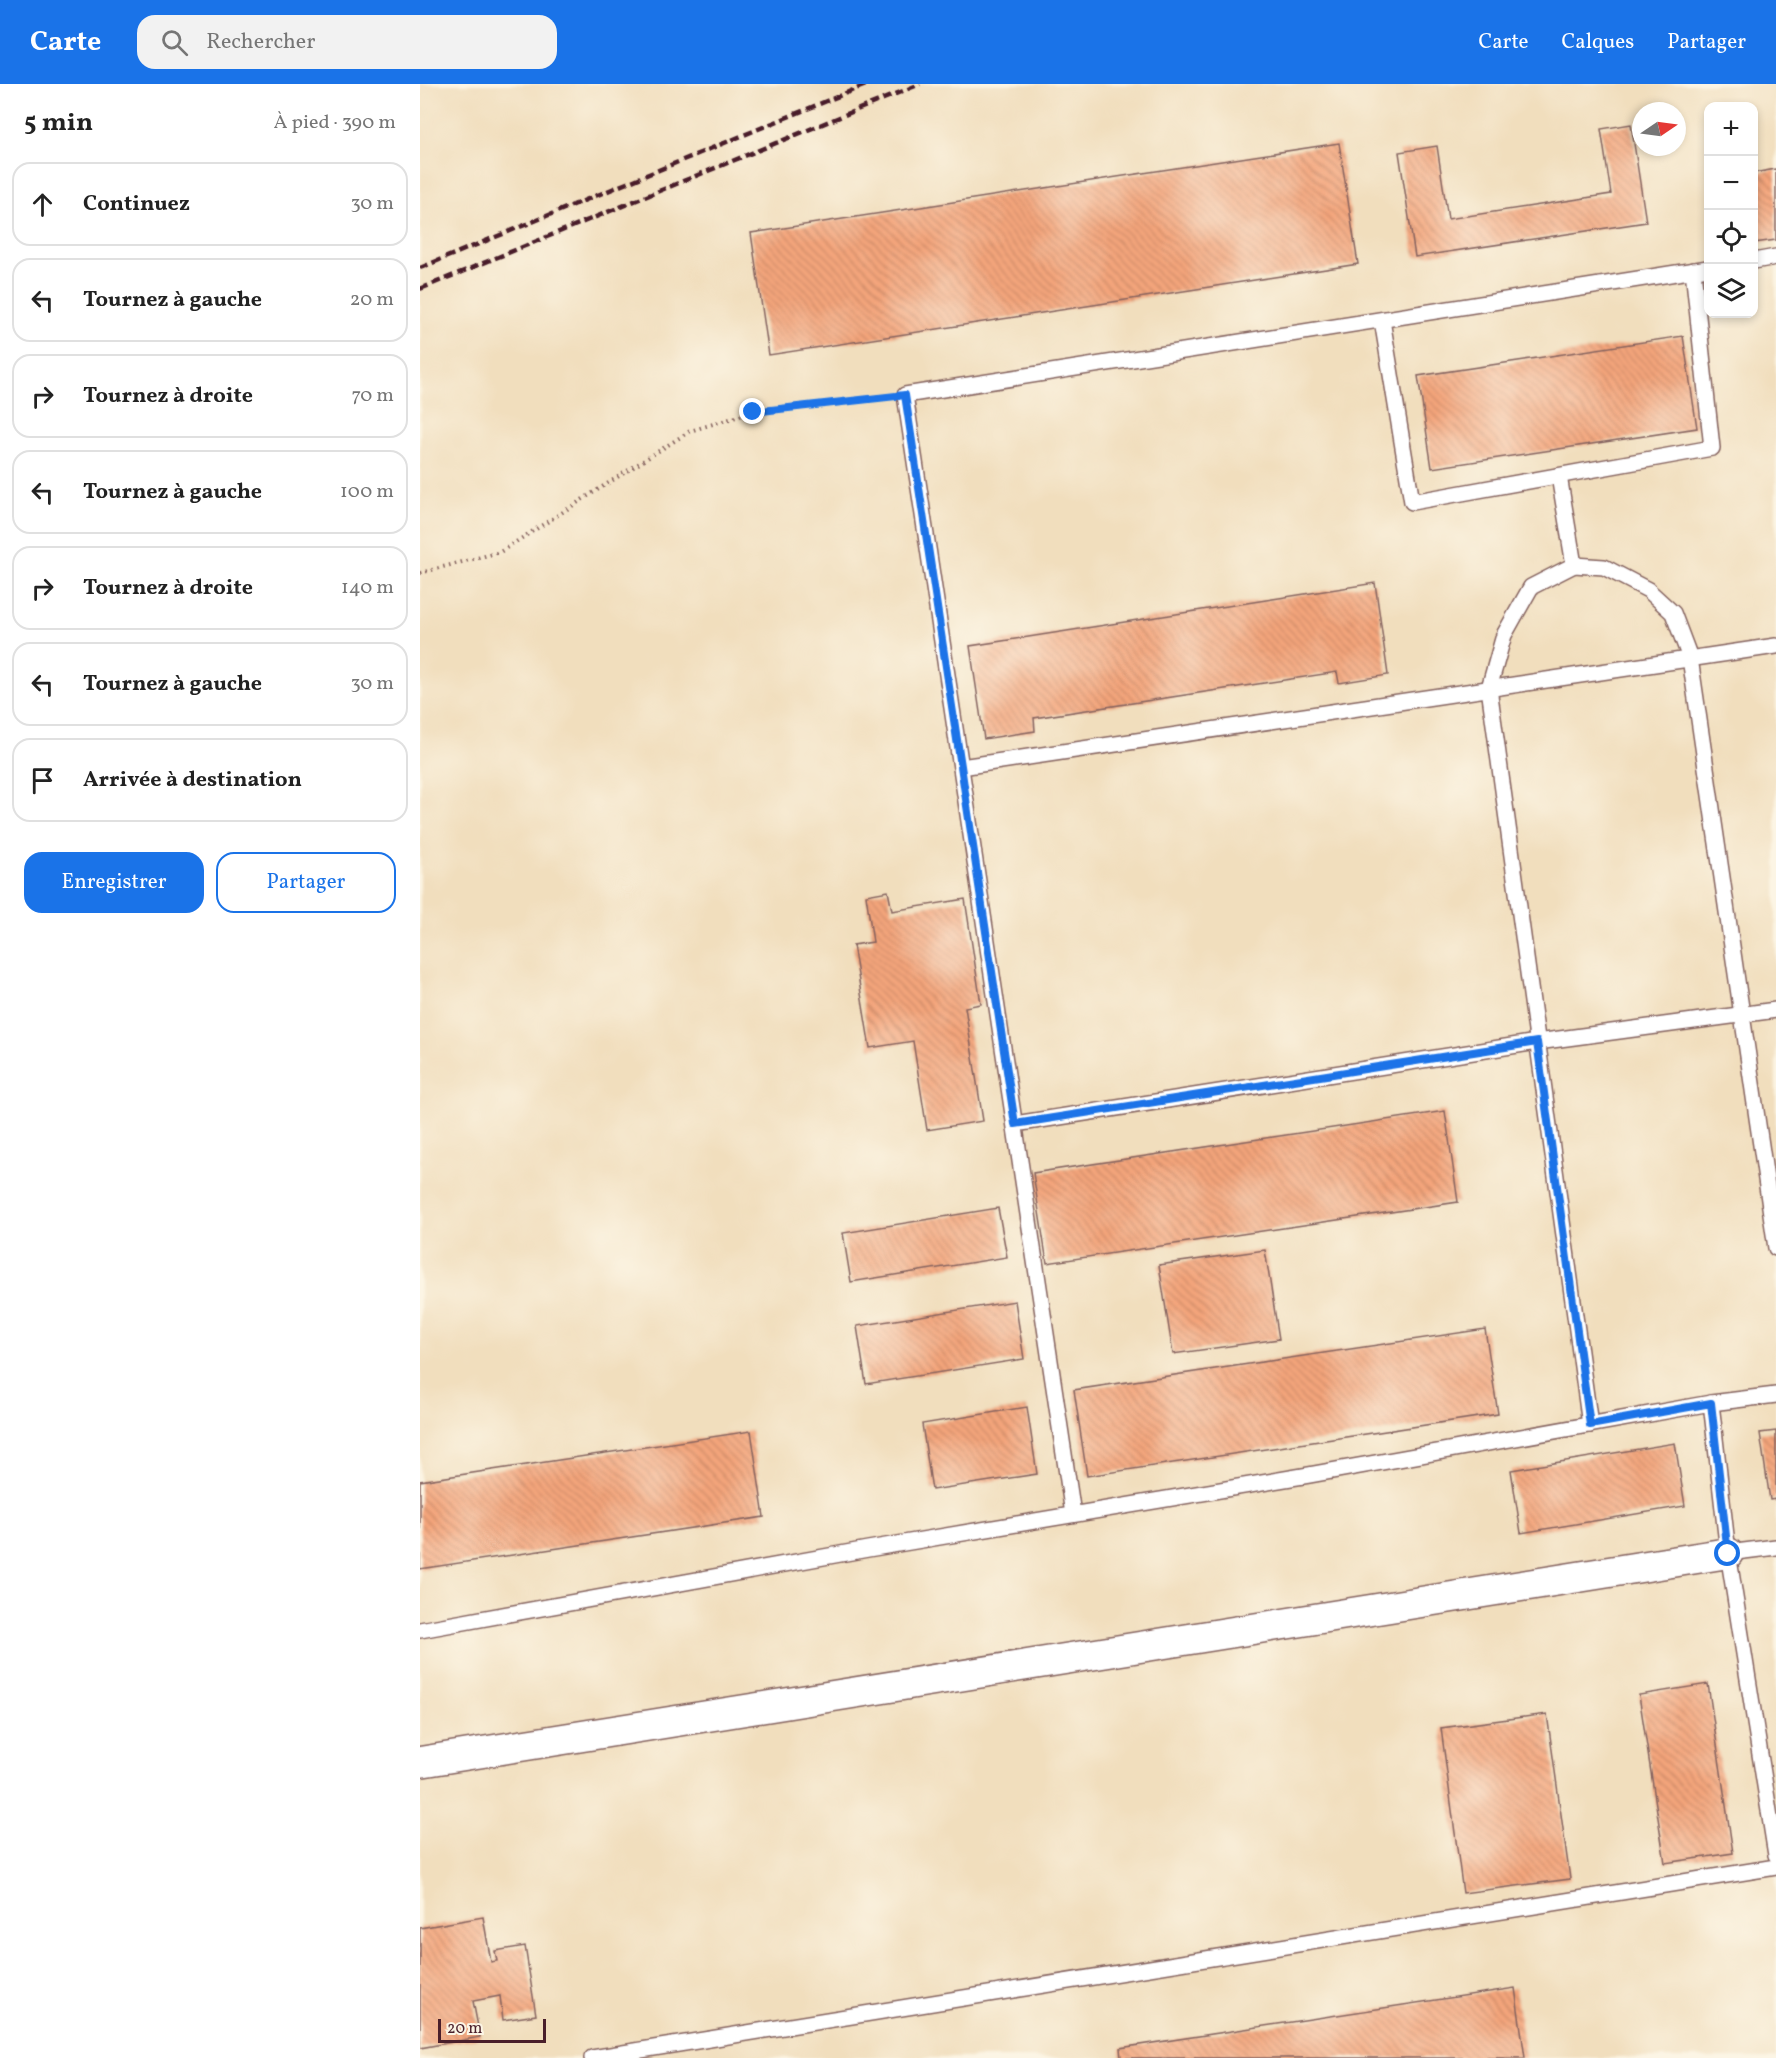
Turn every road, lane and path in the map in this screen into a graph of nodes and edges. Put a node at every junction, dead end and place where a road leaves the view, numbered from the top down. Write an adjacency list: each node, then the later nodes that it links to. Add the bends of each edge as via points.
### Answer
1 (1776, 257): 2 (lane)
2 (1758, 260)
3 (1701, 269): 4 (lane); 6 (lane, via 1712,448)
4 (1382, 320): 5 (lane); 6 (lane, via 1412,502)
5 (905, 395): 8 (path, via 753,412 690,431 500,552); 12 (lane)
6 (1559, 476): 7 (lane)
7 (1574, 565): 10 (lane, via 1604,567 1648,590 1673,613); 11 (lane, via 1531,587 1503,635)
8 (420, 573)
9 (1776, 646): 10 (lane)
10 (1690, 658): 11 (lane); 14 (lane)
11 (1489, 688): 12 (lane); 15 (lane)
12 (961, 767): 16 (lane)
13 (1776, 1010): 14 (lane)
14 (1742, 1016): 15 (lane); 17 (lane)
15 (1537, 1042): 16 (lane); 20 (lane)
16 (1015, 1124): 21 (lane)
17 (1776, 1248)
18 (1776, 1395): 19 (lane)
19 (1711, 1403): 20 (lane); 23 (lane)
20 (1590, 1425): 21 (lane)
21 (1073, 1514): 24 (lane)
22 (1776, 1547): 23 (lane)
23 (1728, 1554): 25 (street); 26 (lane)
24 (420, 1630)
25 (420, 1762)
26 (1776, 1855)
27 (1776, 1866): 28 (lane)
28 (592, 2058)

